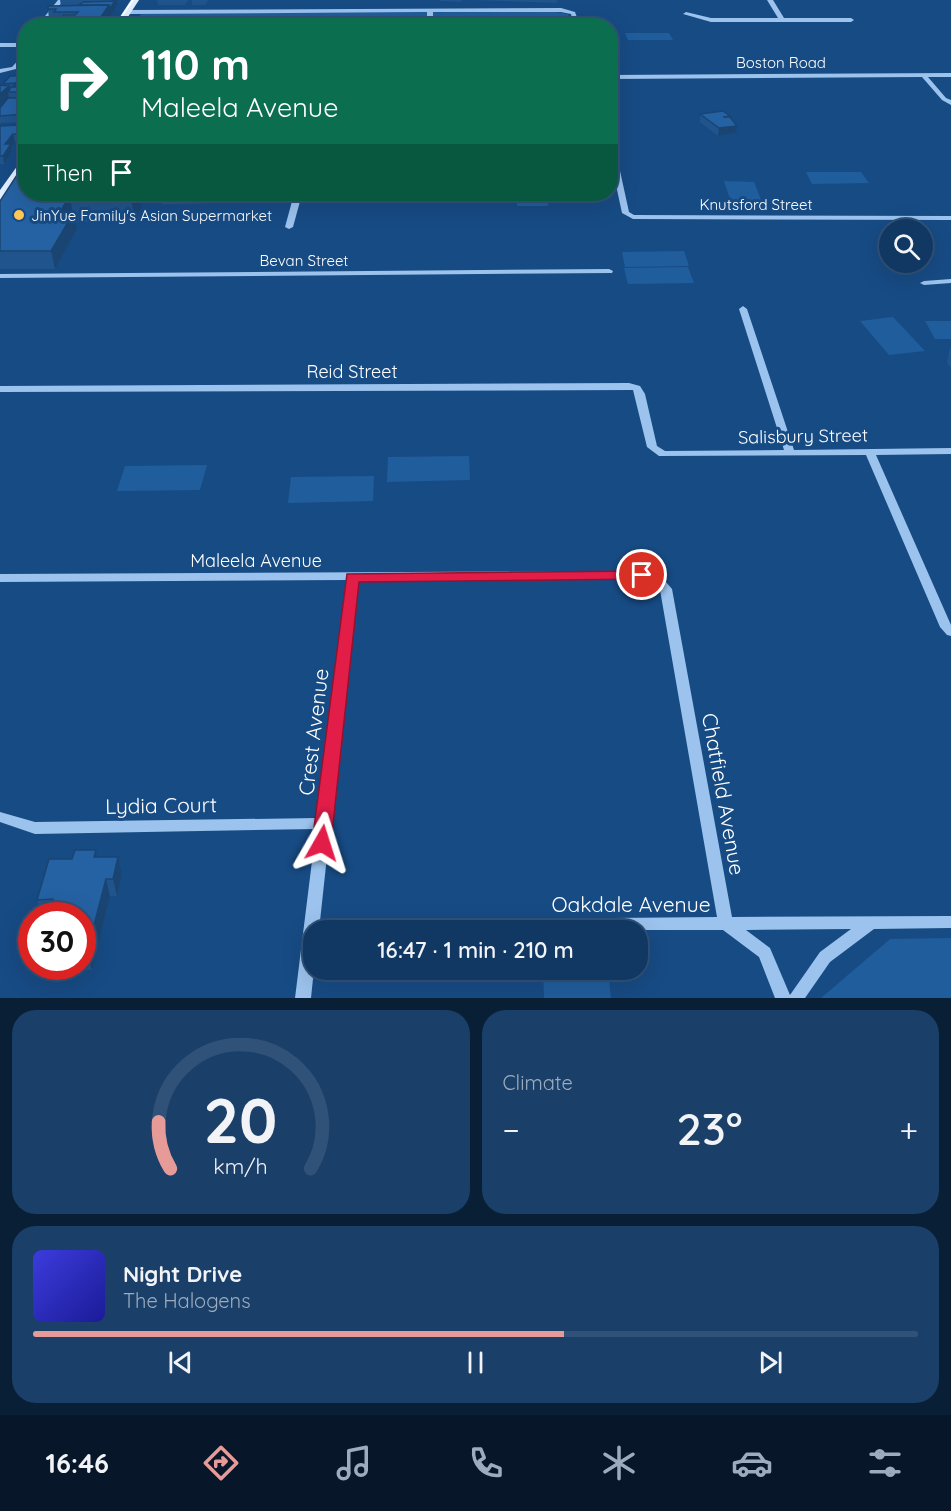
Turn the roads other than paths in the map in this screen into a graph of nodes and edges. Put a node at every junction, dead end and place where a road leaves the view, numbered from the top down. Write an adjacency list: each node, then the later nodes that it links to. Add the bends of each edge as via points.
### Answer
1 (61, 0): 9 (street)
2 (135, 0): 7 (main road)
3 (770, 0): 13 (street)
4 (570, 8): 5 (street)
5 (561, 10): 6 (street); 12 (street, via 573,13)
6 (430, 11): 7 (street); 11 (street)
7 (127, 12): 10 (main road)
8 (686, 14): 13 (street, via 711,20)
9 (46, 18)
10 (123, 18)
11 (430, 18)
12 (575, 18)
13 (782, 20): 14 (street)
14 (851, 20)
15 (18, 44): 16 (street)
16 (0, 45)
17 (18, 63): 18 (street)
18 (0, 71)
19 (924, 75): 20 (street, Boston Road); 21 (street, Boston Road); 22 (street)
20 (951, 75)
21 (618, 77)
22 (951, 103)
23 (0, 129): 24 (street)
24 (18, 129)
25 (18, 171): 27 (main road)
26 (618, 178): 29 (street, Knutsford Street, via 626,213 633,217)
27 (0, 197)
28 (296, 201): 30 (street)
29 (950, 219)
30 (289, 227)
31 (609, 271): 32 (street, Bevan Street)
32 (0, 276)
33 (951, 281): 34 (street)
34 (924, 283)
35 (742, 309): 40 (street)
36 (0, 389): 37 (street, Reid Street, via 629,386 637,388 640,394)
37 (656, 451): 40 (street, Salisbury Street)
38 (951, 451): 39 (street, Salisbury Street)
39 (870, 452): 40 (street, Salisbury Street); 44 (street)
40 (790, 453)
41 (352, 577): 42 (street, Maleela Avenue); 43 (street, Maleela Avenue); 46 (street, Crest Avenue)
42 (0, 578)
43 (656, 578): 50 (street, Chatfield Avenue, via 666,589)
44 (951, 632)
45 (0, 818): 46 (street, Lydia Court, via 35,828)
46 (324, 822): 47 (street, Crest Avenue)
47 (313, 920)
48 (951, 922): 49 (street, Oakdale Avenue)
49 (871, 923): 50 (street, Oakdale Avenue); 55 (street, via 825,957)
50 (726, 924): 51 (street, Oakdale Avenue); 54 (street, via 765,953)
51 (648, 925)
52 (305, 980): 53 (street, Crest Avenue)
53 (303, 998)
54 (783, 998)
55 (796, 998)

